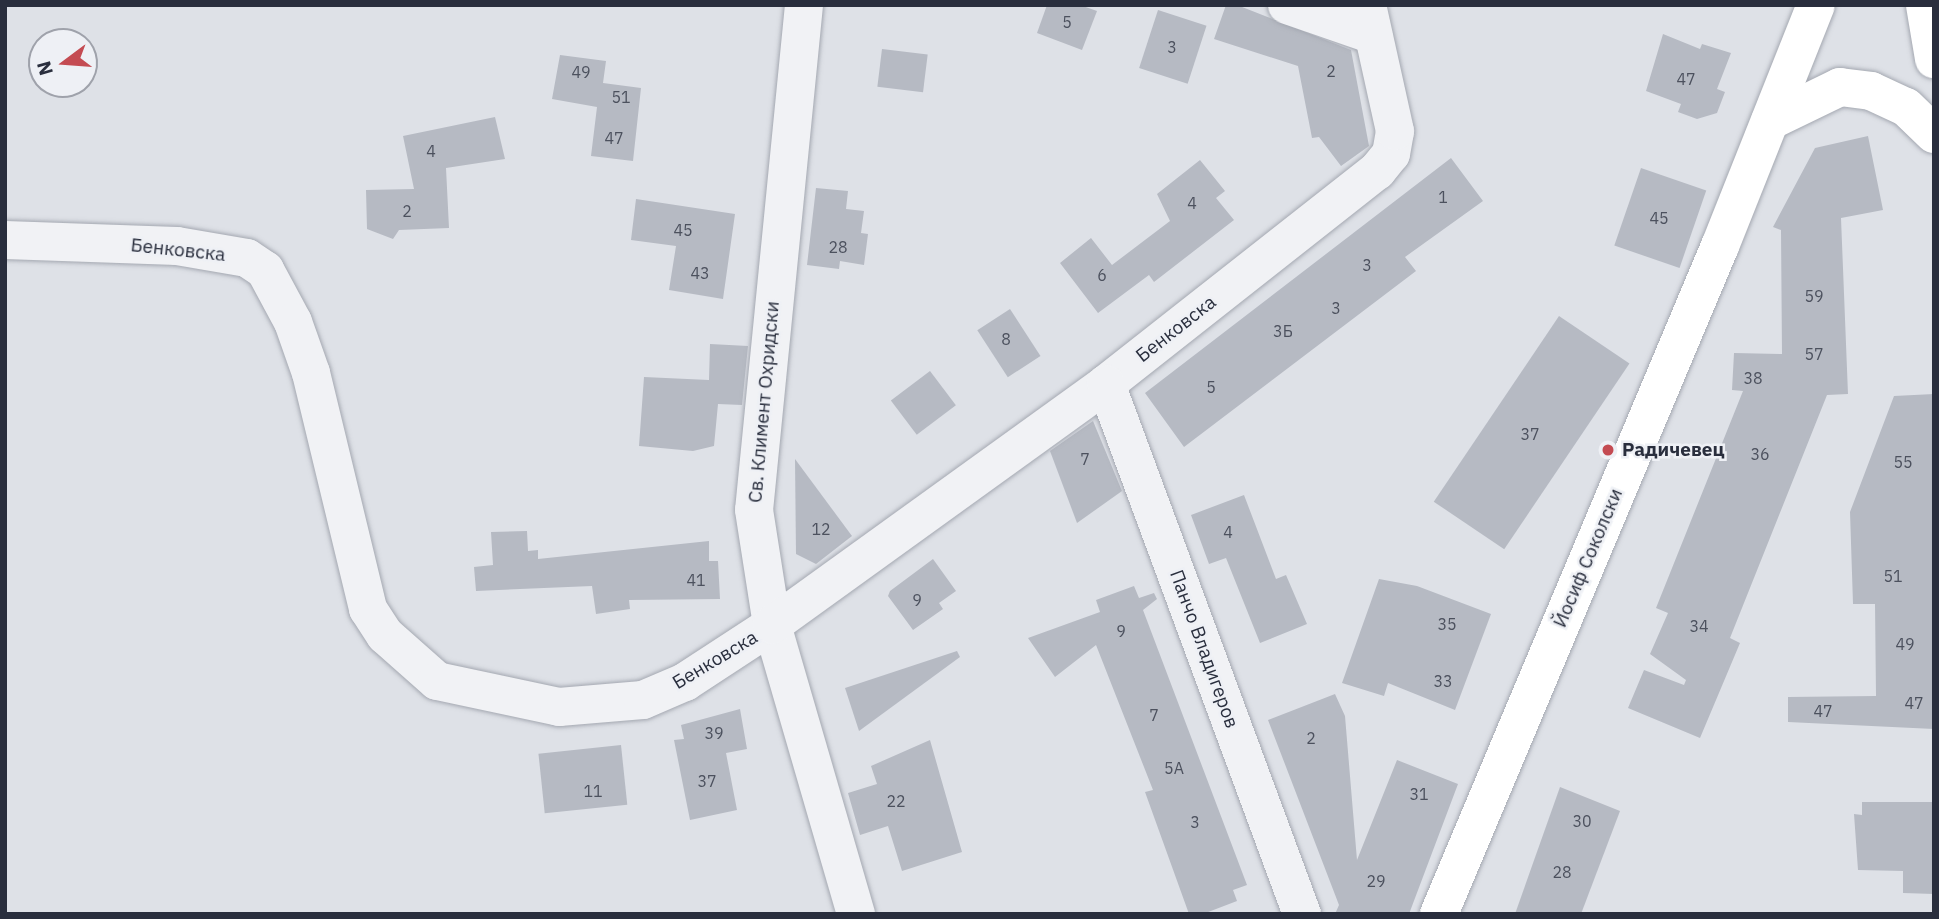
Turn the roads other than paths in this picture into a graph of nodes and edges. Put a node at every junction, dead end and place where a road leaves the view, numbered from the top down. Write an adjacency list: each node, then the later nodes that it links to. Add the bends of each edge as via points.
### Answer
1 (804, 5): 11 (street, Св. Климент Охридски, via 756,457 754,510)
2 (1287, 5): 5 (street)
3 (1925, 5): 6 (street)
4 (1816, 6): 7 (street, Йосиф Соколски)
5 (1370, 20): 10 (street, Бенковска, via 1392,109 1391,153 1377,171)
6 (1934, 59)
7 (1770, 121): 8 (street, via 1840,87 1871,91 1906,107); 14 (street, Йосиф Соколски)
8 (1934, 134)
9 (5, 240): 11 (street, Бенковска, via 177,246 247,258 265,270 293,322 311,373 368,609 399,651 438,681 559,707 643,700 685,682)
10 (1106, 384): 11 (street, Бенковска); 13 (street, Панчо Владигеров)
11 (772, 625): 12 (street, Св. Климент Охридски)
12 (856, 914)
13 (1302, 914)
14 (1438, 914)

